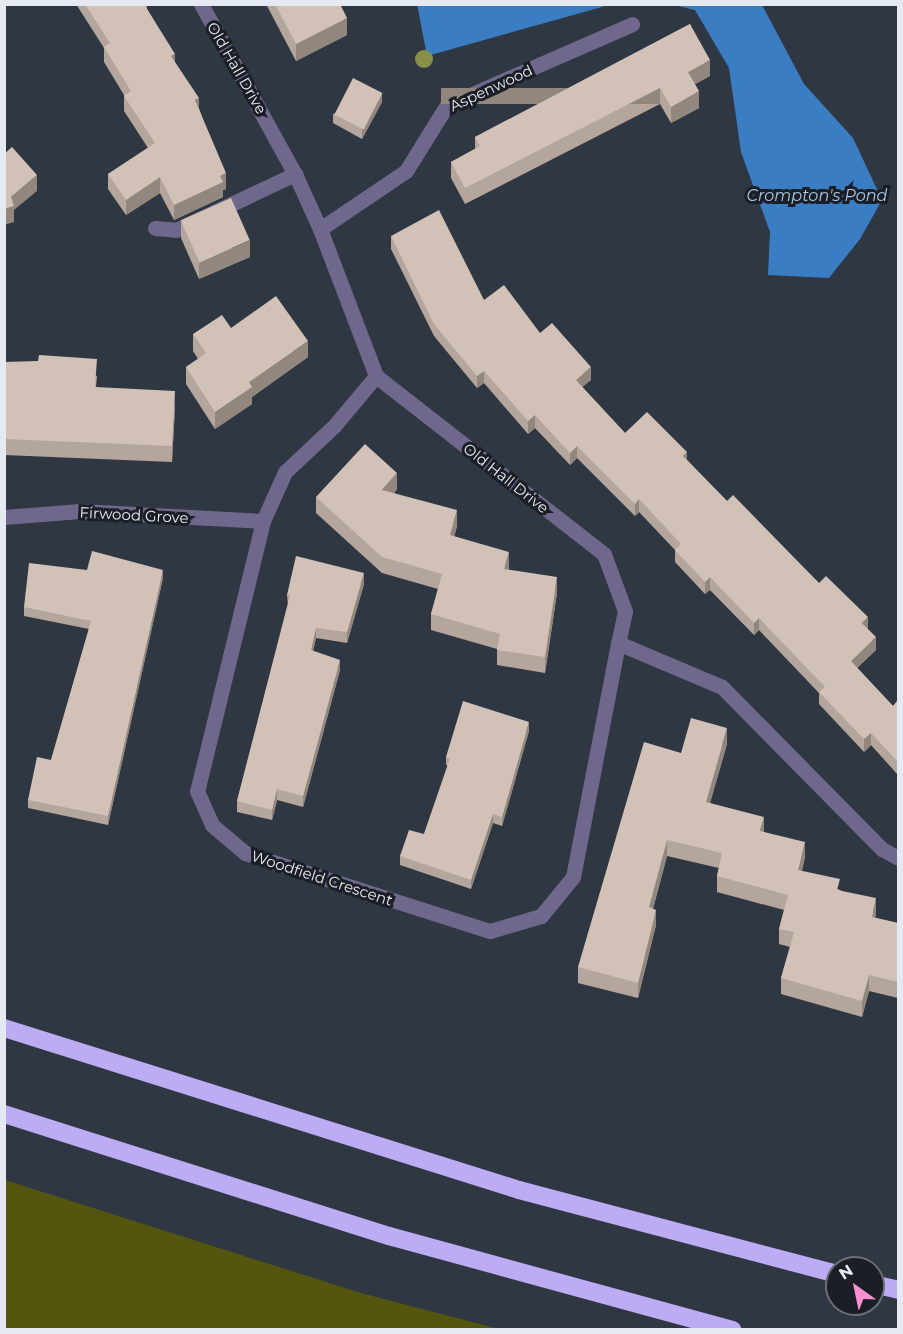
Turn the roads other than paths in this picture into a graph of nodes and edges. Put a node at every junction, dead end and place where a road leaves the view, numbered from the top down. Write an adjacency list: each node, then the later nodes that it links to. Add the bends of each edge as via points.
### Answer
1 (201, 4): 3 (street, Old Hall Drive)
2 (632, 24): 5 (street, Aspenwood, via 447,105 406,171)
3 (295, 174): 4 (street, via 176,230); 5 (street, Old Hall Drive)
4 (155, 228)
5 (320, 229): 6 (street, Old Hall Drive)
6 (376, 376): 8 (street, Woodfield Crescent, via 334,426 285,472); 9 (street, Old Hall Drive, via 604,554 625,611)
7 (4, 518): 8 (street, Firwood Grove, via 80,511)
8 (263, 521): 9 (street, Woodfield Crescent, via 197,791 212,825 245,853 490,931 541,916 573,877)
9 (618, 643): 10 (street, via 722,687 882,849)
10 (898, 858)
11 (4, 1028): 13 (highway, via 519,1190)
12 (4, 1114): 14 (highway, via 389,1236)
13 (825, 1271)
14 (732, 1329)

